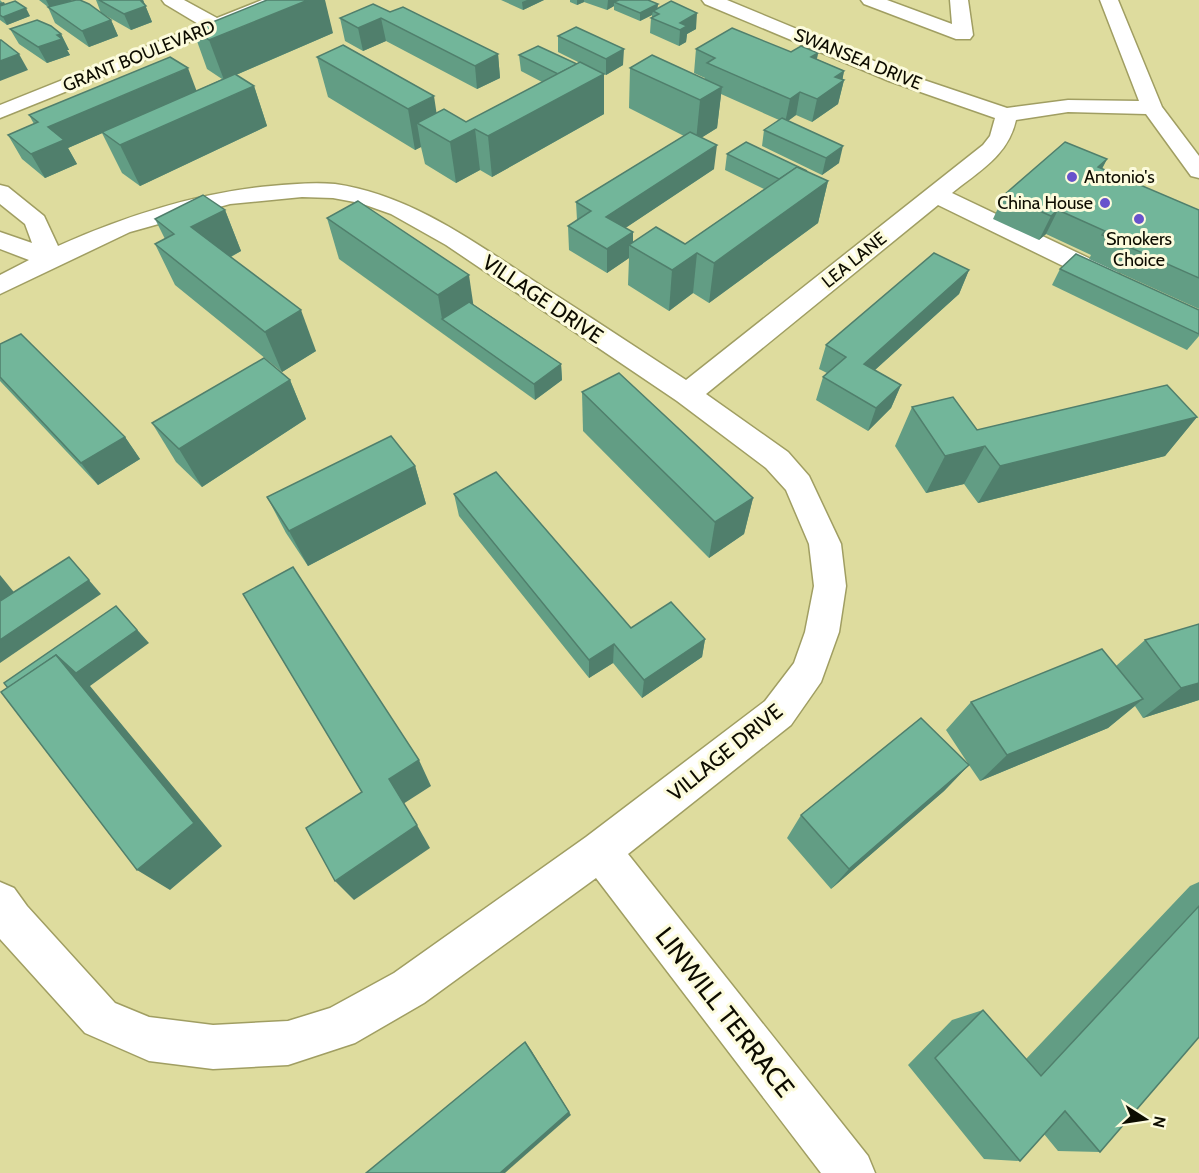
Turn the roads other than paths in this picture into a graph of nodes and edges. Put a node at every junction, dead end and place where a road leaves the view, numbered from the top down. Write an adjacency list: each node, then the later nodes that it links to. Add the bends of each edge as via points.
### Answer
1 (171, 0): 7 (street)
2 (278, 0): 7 (street, GRANT BOULEVARD)
3 (711, 0): 10 (street, SWANSEA DRIVE, via 896,76)
4 (870, 0): 5 (street, via 963,35)
5 (959, 0)
6 (1109, 0): 8 (street)
7 (215, 25): 9 (street, GRANT BOULEVARD)
8 (1152, 108): 10 (street, via 1068,106); 11 (street)
9 (0, 112)
10 (1006, 115): 13 (street, LEA LANE, via 1001,137 991,150)
11 (1199, 171)
12 (0, 192): 15 (street, via 36,221)
13 (935, 194): 16 (street); 18 (street, LEA LANE)
14 (0, 240): 15 (street)
15 (50, 259): 17 (street, VILLAGE DRIVE); 18 (street, VILLAGE DRIVE, via 122,227 230,197 302,190 365,197 399,209 455,240)
16 (1126, 285)
17 (0, 286)
18 (687, 394): 19 (street, VILLAGE DRIVE, via 777,460 798,484 825,544 830,586 822,632 809,671 778,713)
19 (600, 851): 20 (street, VILLAGE DRIVE, via 410,988 339,1027 288,1043 213,1047 149,1039 100,1018 12,921); 21 (street, LINWILL TERRACE)
20 (0, 902)
21 (850, 1173)

